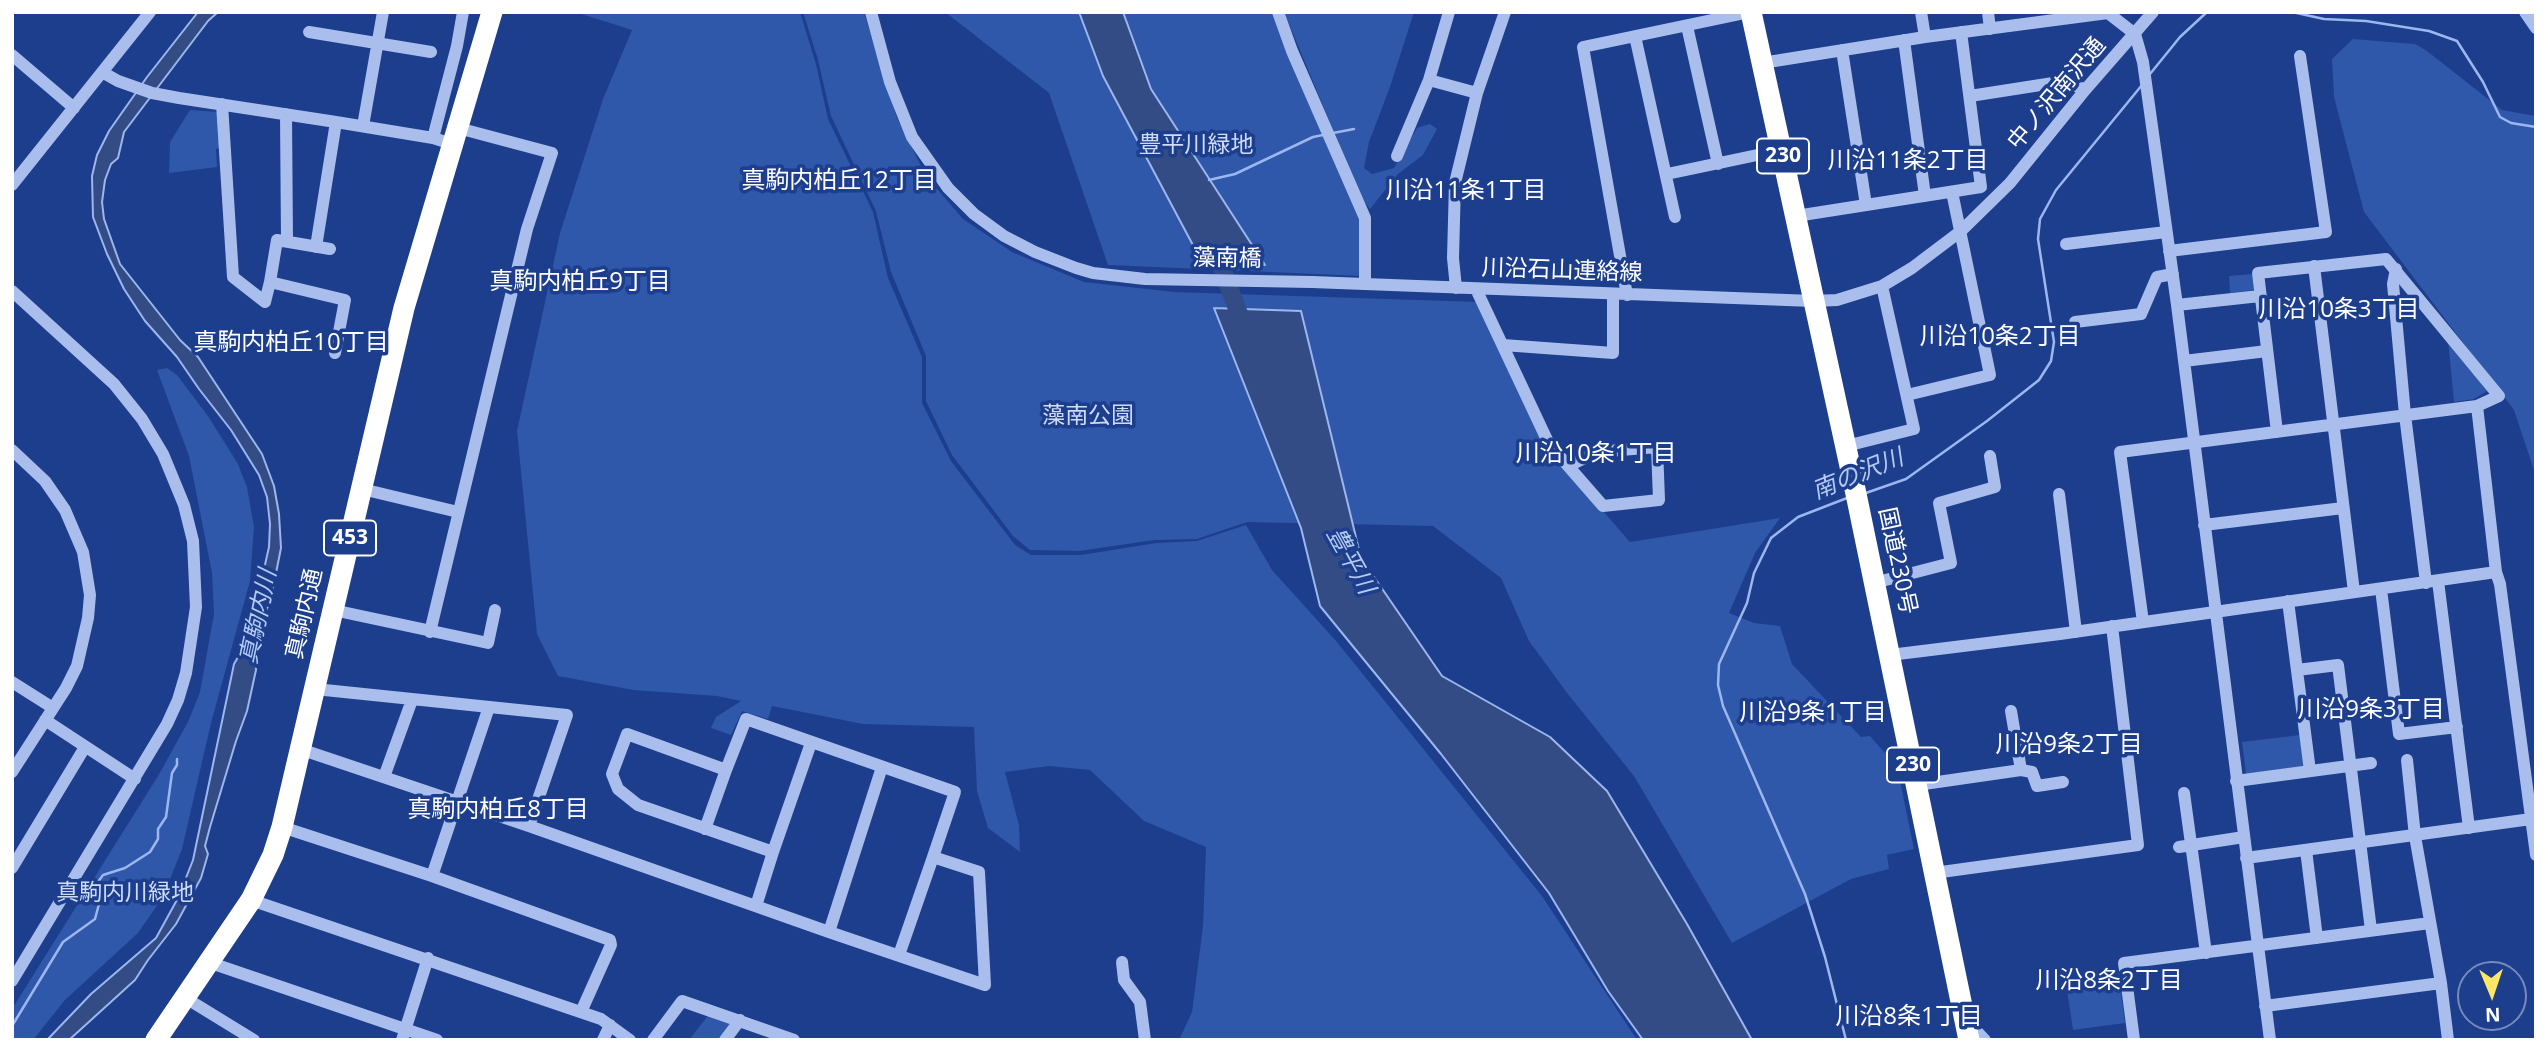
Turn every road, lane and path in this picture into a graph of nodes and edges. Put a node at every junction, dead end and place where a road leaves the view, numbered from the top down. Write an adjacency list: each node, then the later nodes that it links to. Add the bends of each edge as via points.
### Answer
1 (150, 12): 31 (street)
2 (383, 12): 25 (street)
3 (463, 12): 41 (street)
4 (492, 12): 41 (highway, 真駒内通 / 453)
5 (871, 12): 63 (street, 藻南橋, via 890,82 912,137 960,202 1004,236 1093,273 1145,279)
6 (1278, 12): 64 (street, via 1365,218)
7 (1449, 12): 32 (street)
8 (1505, 12): 34 (street)
9 (1750, 12): 16 (street); 30 (highway, 国道230号 / 230)
10 (1921, 12): 23 (street)
11 (1988, 12): 18 (street)
12 (2153, 12): 21 (street, 中ノ沢南沢通)
13 (2525, 12): 17 (street)
14 (2108, 13): 15 (street); 21 (street)
15 (2048, 17): 18 (street)
16 (1687, 26): 22 (street); 44 (street)
17 (2536, 28)
18 (1990, 29): 20 (street)
19 (309, 32): 25 (street)
20 (1961, 32): 23 (street); 35 (street)
21 (2135, 34): 33 (street, 中ノ沢南沢通); 53 (street, via 2143,62)
22 (1636, 36): 45 (street); 70 (street, via 1583,47)
23 (1924, 37): 24 (street)
24 (1904, 40): 26 (street); 48 (street)
25 (379, 42): 27 (street); 40 (street)
26 (1842, 50): 30 (street); 49 (street)
27 (431, 52)
28 (12, 55): 37 (street)
29 (2300, 56): 58 (street, via 2326,232)
30 (1762, 63): 42 (highway, 国道230号 / 230)
31 (102, 72): 36 (street, via 152,93); 37 (street)
32 (1429, 80): 34 (street); 43 (street)
33 (2085, 90): 35 (street, via 2066,81); 52 (street, 中ノ沢南沢通, via 2010,183)
34 (1477, 93): 66 (street, via 1455,183)
35 (1970, 96): 47 (street, via 1982,187)
36 (222, 104): 38 (street); 62 (street, via 233,277 265,302)
37 (74, 108): 46 (street)
38 (286, 114): 39 (street); 54 (street)
39 (337, 122): 40 (street); 56 (street)
40 (363, 127): 41 (street)
41 (448, 137): 89 (highway, 真駒内通 / 453); 92 (street, via 552,153 527,229)
42 (1781, 150): 44 (street); 50 (highway, 国道230号 / 230)
43 (1397, 156)
44 (1718, 164): 45 (street)
45 (1667, 174): 51 (street)
46 (12, 185)
47 (1952, 192): 48 (street); 52 (street)
48 (1925, 196): 49 (street)
49 (1866, 205): 50 (street)
50 (1796, 216): 72 (highway, 国道230号 / 230)
51 (1675, 217)
52 (1961, 231): 65 (street, 中ノ沢南沢通); 79 (street, via 1990,375)
53 (2166, 232): 55 (street); 58 (street)
54 (287, 241): 56 (street); 62 (street, via 277,240)
55 (2066, 244)
56 (316, 247): 57 (street)
57 (330, 249)
58 (2169, 251): 61 (street)
59 (2314, 267): 60 (street, via 2386,259); 71 (street, via 2258,273); 82 (street)
60 (2396, 269): 80 (street, via 2499,396); 81 (street, via 2393,284)
61 (2173, 274): 73 (street); 74 (street, via 2157,277 2141,314)
62 (270, 282): 77 (street, via 345,300)
63 (1309, 282): 64 (street, 川沿石山連絡線)
64 (1365, 284): 66 (street, 川沿石山連絡線)
65 (1882, 286): 72 (street, 中ノ沢南沢通, via 1837,300); 79 (street)
66 (1456, 288): 67 (street, 川沿石山連絡線)
67 (1476, 289): 69 (street, 川沿石山連絡線); 75 (street)
68 (12, 291): 129 (street, via 114,384 163,454 184,505 193,541 196,607 186,673 167,724)
69 (1613, 294): 70 (street, 川沿石山連絡線); 75 (street, via 1613,353)
70 (1627, 295): 72 (street, 川沿石山連絡線)
71 (2260, 296): 73 (street); 76 (street)
72 (1814, 301): 85 (highway, 国道230号 / 230)
73 (2177, 305): 78 (street)
74 (2075, 322)
75 (1503, 345): 88 (street, via 1549,444)
76 (2267, 351): 78 (street); 83 (street)
77 (335, 353)
78 (2183, 361): 84 (street)
79 (1907, 395): 85 (street, via 1914,429)
80 (2477, 406): 81 (street); 94 (street)
81 (2405, 415): 82 (street); 95 (street)
82 (2334, 425): 83 (street); 91 (street)
83 (2277, 432): 84 (street)
84 (2193, 443): 93 (street); 103 (street, via 2120,452)
85 (1846, 446): 96 (highway, 国道230号 / 230)
86 (12, 450): 113 (street, via 57,496 79,542 87,575 90,594 77,666)
87 (1990, 456): 96 (street, via 1995,487 1938,503 1951,563)
88 (1568, 466): 88 (street, via 1597,452 1657,447 1659,500 1603,506)
89 (362, 489): 92 (street); 100 (highway, 真駒内通 / 453)
90 (2059, 494): 106 (street)
91 (2343, 508): 93 (street); 98 (street)
92 (458, 512): 105 (street)
93 (2204, 525): 102 (street)
94 (2496, 572): 95 (street); 135 (street)
95 (2432, 582): 97 (street); 116 (street)
96 (1874, 583): 107 (highway, 国道230号 / 230)
97 (2381, 589): 98 (street); 116 (street, via 2399,734)
98 (2354, 592): 99 (street)
99 (2288, 601): 102 (street); 108 (street)
100 (333, 610): 105 (street); 110 (highway, 真駒内通 / 453)
101 (495, 610): 105 (street, via 488,643)
102 (2215, 611): 103 (street); 130 (street)
103 (2143, 622): 104 (street)
104 (2112, 626): 106 (street); 150 (street, via 2138,845)
105 (430, 632)
106 (2076, 632): 107 (street)
107 (1890, 655): 132 (highway, 国道230号 / 230)
108 (2297, 670): 122 (street, via 2338,665); 126 (street)
109 (12, 682): 113 (street)
110 (315, 689): 111 (street); 119 (highway, 真駒内通 / 453)
111 (412, 699): 112 (street); 128 (street)
112 (489, 707): 134 (street); 136 (street, via 567,715)
113 (53, 708): 115 (street)
114 (2011, 711): 125 (street)
115 (46, 720): 118 (street); 127 (street)
116 (2457, 727): 138 (street)
117 (811, 743): 123 (street); 124 (street, via 746,719); 145 (street)
118 (85, 747): 129 (street); 149 (street)
119 (300, 750): 128 (street); 137 (highway, 真駒内通 / 453)
120 (2407, 761): 140 (street)
121 (2371, 763): 122 (street)
122 (2351, 766): 126 (street); 142 (street)
123 (882, 767): 147 (street, via 955,792); 156 (street)
124 (726, 770): 139 (street); 139 (street, via 627,734 612,774 618,789 638,805)
125 (2021, 770): 131 (street, via 2032,772 2037,786); 132 (street)
126 (2310, 771): 130 (street)
127 (12, 772)
128 (384, 777): 134 (street)
129 (135, 779): 164 (street)
130 (2236, 781): 141 (street)
131 (2063, 782)
132 (1917, 785): 150 (highway, 国道230号 / 230)
133 (2185, 793): 143 (street)
134 (457, 803): 136 (street); 151 (street)
135 (2531, 819): 138 (street); 146 (street)
136 (529, 826): 153 (street)
137 (282, 827): 151 (street); 152 (highway, 真駒内通 / 453)
138 (2469, 828): 140 (street)
139 (705, 829): 145 (street)
140 (2415, 835): 142 (street); 154 (street)
141 (2244, 838): 143 (street); 148 (street)
142 (2361, 843): 144 (street); 155 (street)
143 (2185, 846): 159 (street)
144 (2305, 850): 148 (street); 157 (street)
145 (773, 852): 153 (street)
146 (2536, 855)
147 (933, 857): 160 (street); 160 (street, via 979,872 985,985)
148 (2246, 858): 158 (street)
149 (12, 868)
150 (1934, 873): 169 (highway, 国道230号 / 230)
151 (432, 877): 168 (street, via 610,940)
152 (251, 900): 161 (street); 162 (highway, 真駒内通 / 453)
153 (756, 906): 156 (street)
154 (2430, 923): 155 (street); 165 (street)
155 (2371, 930): 157 (street)
156 (829, 932): 160 (street)
157 (2317, 938): 158 (street)
158 (2258, 946): 159 (street); 167 (street)
159 (2206, 953): 184 (street, via 2124,963)
160 (899, 955)
161 (428, 958): 168 (street); 172 (street)
162 (208, 962): 166 (highway, 真駒内通 / 453); 172 (street)
163 (1122, 962): 181 (street, via 1124,980 1140,1002)
164 (15, 972)
165 (2441, 983): 167 (street); 186 (street)
166 (184, 997): 173 (highway, 真駒内通 / 453); 174 (street)
167 (2265, 1006): 185 (street)
168 (581, 1012): 171 (street)
169 (1964, 1018): 182 (highway, 国道230号 / 230); 183 (street)
170 (740, 1020): 178 (street, via 682,1001); 179 (street); 180 (street)
171 (610, 1025): 176 (street); 177 (street)
172 (403, 1034): 175 (street)
173 (158, 1039)
174 (254, 1040)
175 (437, 1040)
176 (603, 1040)
177 (630, 1040)
178 (653, 1040)
179 (725, 1040)
180 (794, 1040)
181 (1145, 1040)
182 (1969, 1040)
183 (1985, 1040)
184 (2134, 1040)
185 (2270, 1040)
186 (2448, 1040)

